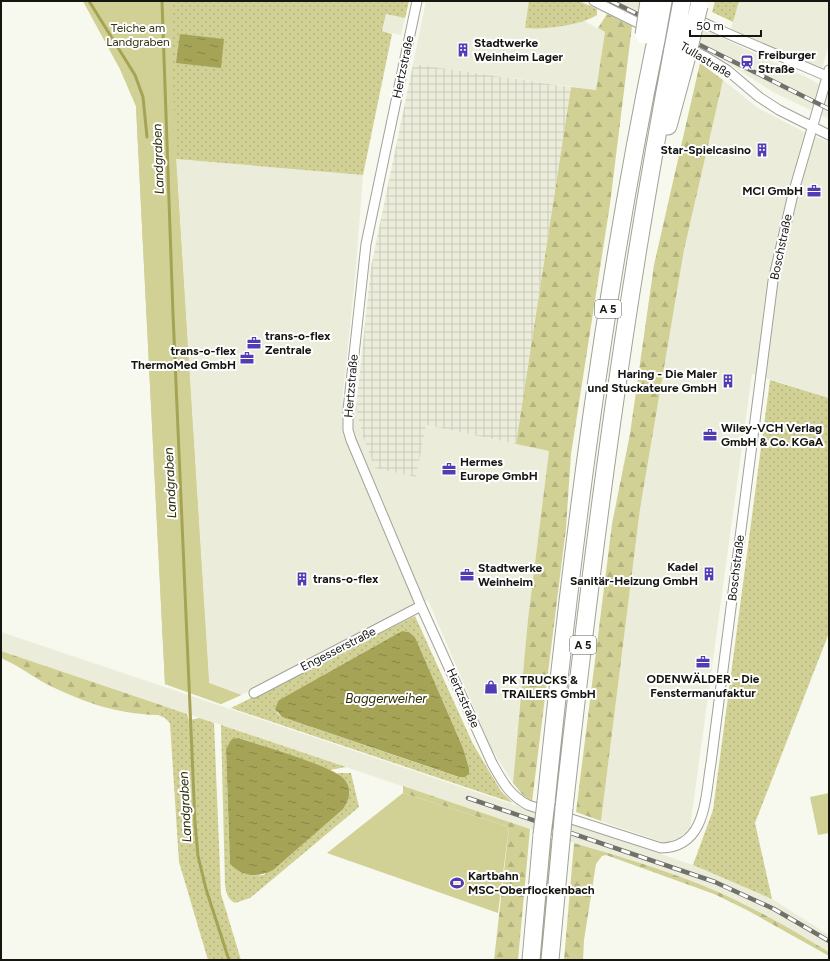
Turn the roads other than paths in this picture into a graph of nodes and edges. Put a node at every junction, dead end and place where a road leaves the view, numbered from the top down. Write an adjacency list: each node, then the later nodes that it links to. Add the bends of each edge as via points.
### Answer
1 (417, 1): 13 (street, Hertzstraße, via 366,244 347,420 351,440)
2 (594, 1): 11 (street, Tullastraße, via 706,57 778,110)
3 (649, 1): 8 (highway, A 5, bridge)
4 (659, 1): 10 (street, via 717,29)
5 (663, 1): 8 (highway, A 5, bridge)
6 (682, 1): 9 (highway, bridge)
7 (700, 4): 9 (highway, bridge)
8 (650, 38): 16 (highway, A 5, bridge, via 583,479 560,667)
9 (680, 52): 17 (highway, A 5, bridge, via 675,103 646,199 603,482 564,808)
10 (828, 75): 11 (street)
11 (813, 128): 12 (street, Tullastraße); 15 (street, Boschstraße, via 791,201 773,281 711,763 701,820 694,834 683,844 661,848)
12 (829, 135)
13 (421, 606): 14 (street, Engesserstraße); 15 (street, Hertzstraße, via 492,764 506,788)
14 (254, 693)
15 (528, 805)
16 (530, 960)
17 (550, 960)

